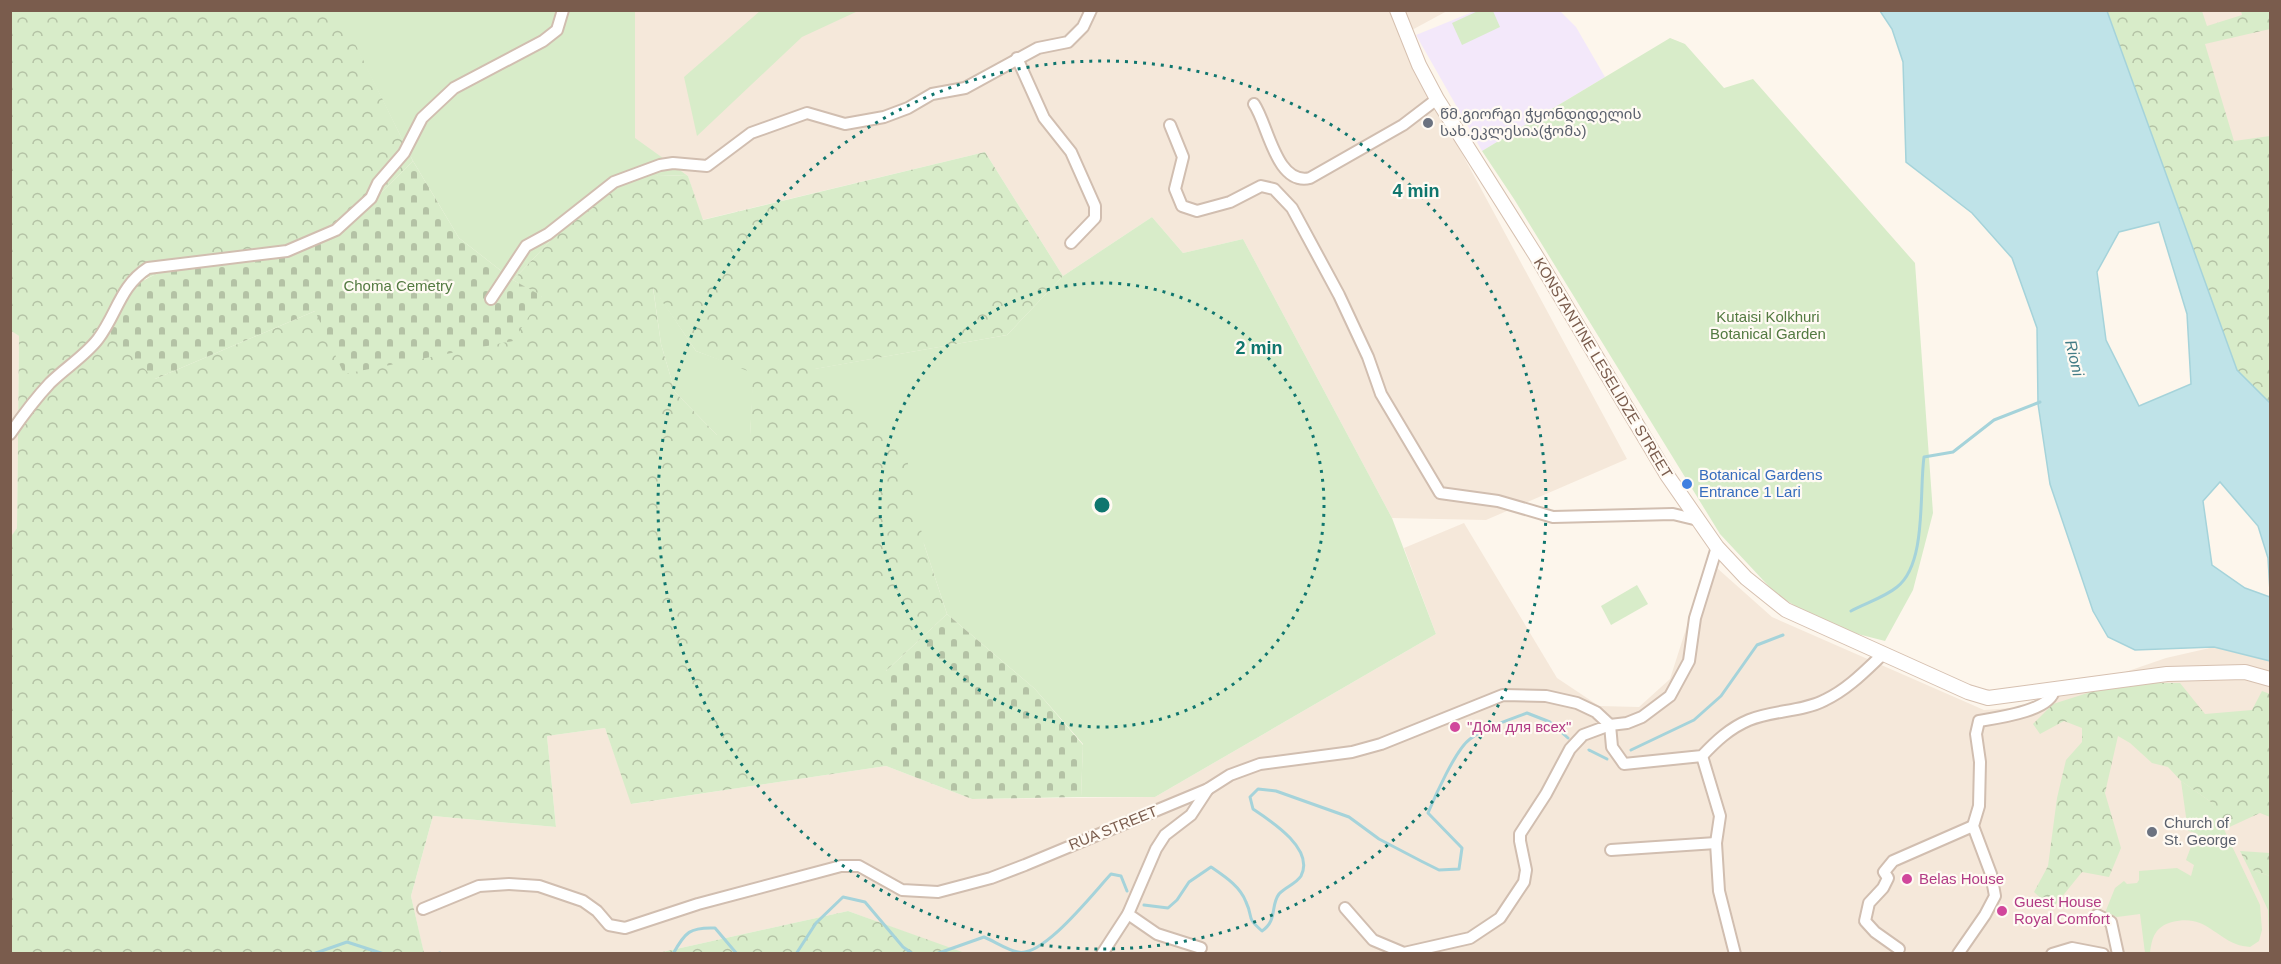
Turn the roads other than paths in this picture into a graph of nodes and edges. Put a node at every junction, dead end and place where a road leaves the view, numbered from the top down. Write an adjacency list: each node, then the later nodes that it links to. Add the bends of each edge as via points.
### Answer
1 (563, 10): 10 (street, via 557,30 543,41 454,88 422,118 404,153 378,183 371,198 336,230 287,250 148,268 139,274 127,286 97,340 35,400)
2 (1091, 10): 4 (street, via 1083,27 1068,42 1038,48)
3 (1397, 10): 5 (main road, KONSTANTINE LESELIDZE STREET)
4 (1017, 58): 8 (street, via 1044,118 1071,152 1095,206 1095,218); 9 (street, via 965,88 932,94 884,117 845,124 807,113 751,134 707,166 660,165 614,182 548,234 526,246)
5 (1437, 99): 6 (street, via 1403,125 1302,180 1288,172 1268,140); 11 (main road, KONSTANTINE LESELIDZE STREET)
6 (1254, 104)
7 (1170, 125): 11 (street, via 1183,156 1175,189 1182,206 1197,211 1230,202 1261,186 1274,189 1292,208 1344,306 1381,394 1440,493 1498,501 1553,517 1673,514)
8 (1071, 243)
9 (491, 299)
10 (10, 434)
11 (1698, 520): 12 (main road, KONSTANTINE LESELIDZE STREET)
12 (1717, 547): 13 (main road, KONSTANTINE LESELIDZE STREET, via 1746,578 1786,610); 16 (street, via 1695,618 1689,661 1670,696 1642,717)
13 (1883, 654): 15 (main road, KONSTANTINE LESELIDZE STREET, via 1988,698); 17 (street, via 1853,683 1824,701 1750,719 1721,736)
14 (2271, 679): 15 (main road, KONSTANTINE LESELIDZE STREET, via 2245,672 2196,672)
15 (2054, 690): 19 (street, via 2044,704 1979,721 1979,806)
16 (1610, 725): 17 (street, via 1612,747 1624,764); 18 (street, RUA STREET, via 1596,712 1577,703 1546,696 1503,695 1381,744 1352,752 1260,764 1230,775); 22 (street, via 1583,735 1570,749 1520,834 1524,882 1500,918 1470,938 1404,953 1373,940)
17 (1702, 756): 20 (street, via 1720,816)
18 (1208, 789): 23 (street, RUA STREET, via 991,878 938,892 902,890 859,866 841,866 625,928 609,925 583,901 539,886 479,886); 24 (street, via 1191,815 1165,835 1156,849)
19 (1973, 826): 27 (street, via 1893,861 1884,872 1887,878 1869,903 1865,921); 31 (street, via 1992,874 1995,896)
20 (1716, 843): 21 (street); 30 (street, via 1719,891)
21 (1611, 850)
22 (1345, 908)
23 (423, 909)
24 (1128, 914): 26 (street, via 1157,934); 29 (street)
25 (2097, 915): 34 (street, via 2111,922)
26 (1201, 948)
27 (1899, 949)
28 (2089, 952): 32 (street, via 2072,948); 33 (street)
29 (1102, 954)
30 (1735, 954)
31 (1958, 954)
32 (2052, 954)
33 (2103, 954)
34 (2118, 954)

